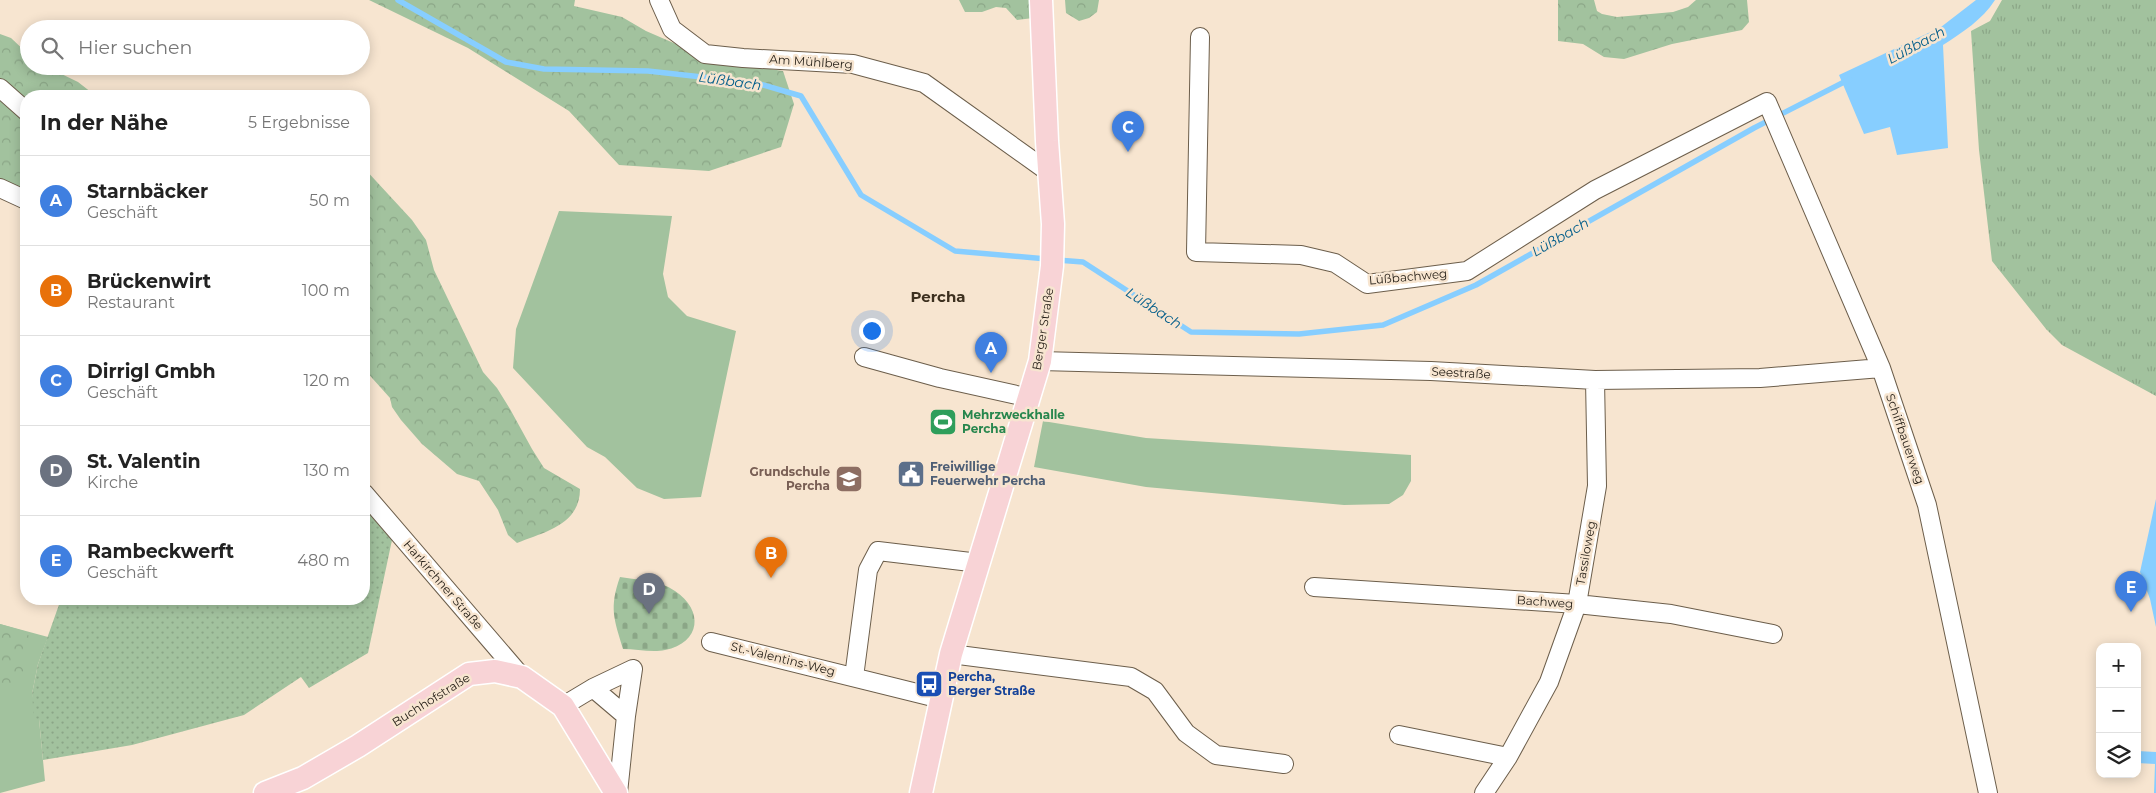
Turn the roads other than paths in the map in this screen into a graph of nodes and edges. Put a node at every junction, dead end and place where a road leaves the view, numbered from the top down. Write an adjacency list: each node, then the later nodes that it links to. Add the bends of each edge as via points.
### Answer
1 (659, 0): 7 (street, Am Mühlberg, via 672,29 705,54 853,64 924,83)
2 (1041, 0): 7 (main road, Berger Straße)
3 (1200, 37): 5 (street, Lüßbachweg, via 1196,252 1301,255 1335,263 1367,284 1466,271 1595,190)
4 (0, 88): 6 (street)
5 (1767, 102): 12 (street, Schiffbauerweg)
6 (20, 106)
7 (1050, 173): 11 (main road, Berger Straße, via 1054,224 1052,266)
8 (0, 188): 9 (street)
9 (20, 197)
10 (864, 356): 14 (street, via 940,378)
11 (1040, 361): 13 (street, Seestraße, via 1431,371); 14 (main road, Berger Straße)
12 (1881, 368): 13 (street, Seestraße, via 1760,378); 35 (street, Schiffbauerweg, via 1927,505)
13 (1595, 380): 18 (street, Tassiloweg, via 1597,486)
14 (1030, 398): 16 (main road, Berger Straße)
15 (370, 501): 22 (street, Harkirchner Straße)
16 (979, 563): 21 (main road, Berger Straße); 23 (street, via 878,551 868,570)
17 (1314, 587): 18 (street, Bachweg)
18 (1577, 604): 19 (street, Bachweg, via 1671,614); 29 (street, Tassiloweg, via 1549,682)
19 (1773, 634)
20 (711, 642): 23 (street, St.-Valentins-Weg)
21 (951, 654): 25 (main road, Berger Straße); 30 (street, via 1131,677 1155,691 1186,733 1216,755)
22 (522, 677): 26 (main road, Buchhofstraße); 31 (main road, Buchhofstraße, via 496,671 469,674 358,746 311,773)
23 (854, 677): 25 (street, St.-Valentins-Weg)
24 (593, 688): 26 (street); 27 (street); 27 (street, via 633,669)
25 (941, 699): 33 (main road, Berger Straße)
26 (562, 706): 32 (main road, Buchhofstraße)
27 (626, 716): 32 (street)
28 (1398, 734): 29 (street)
29 (1508, 757): 34 (street, Tassiloweg)
30 (1284, 764)
31 (265, 793)
32 (617, 793)
33 (921, 793)
34 (1484, 793)
35 (1988, 793)

